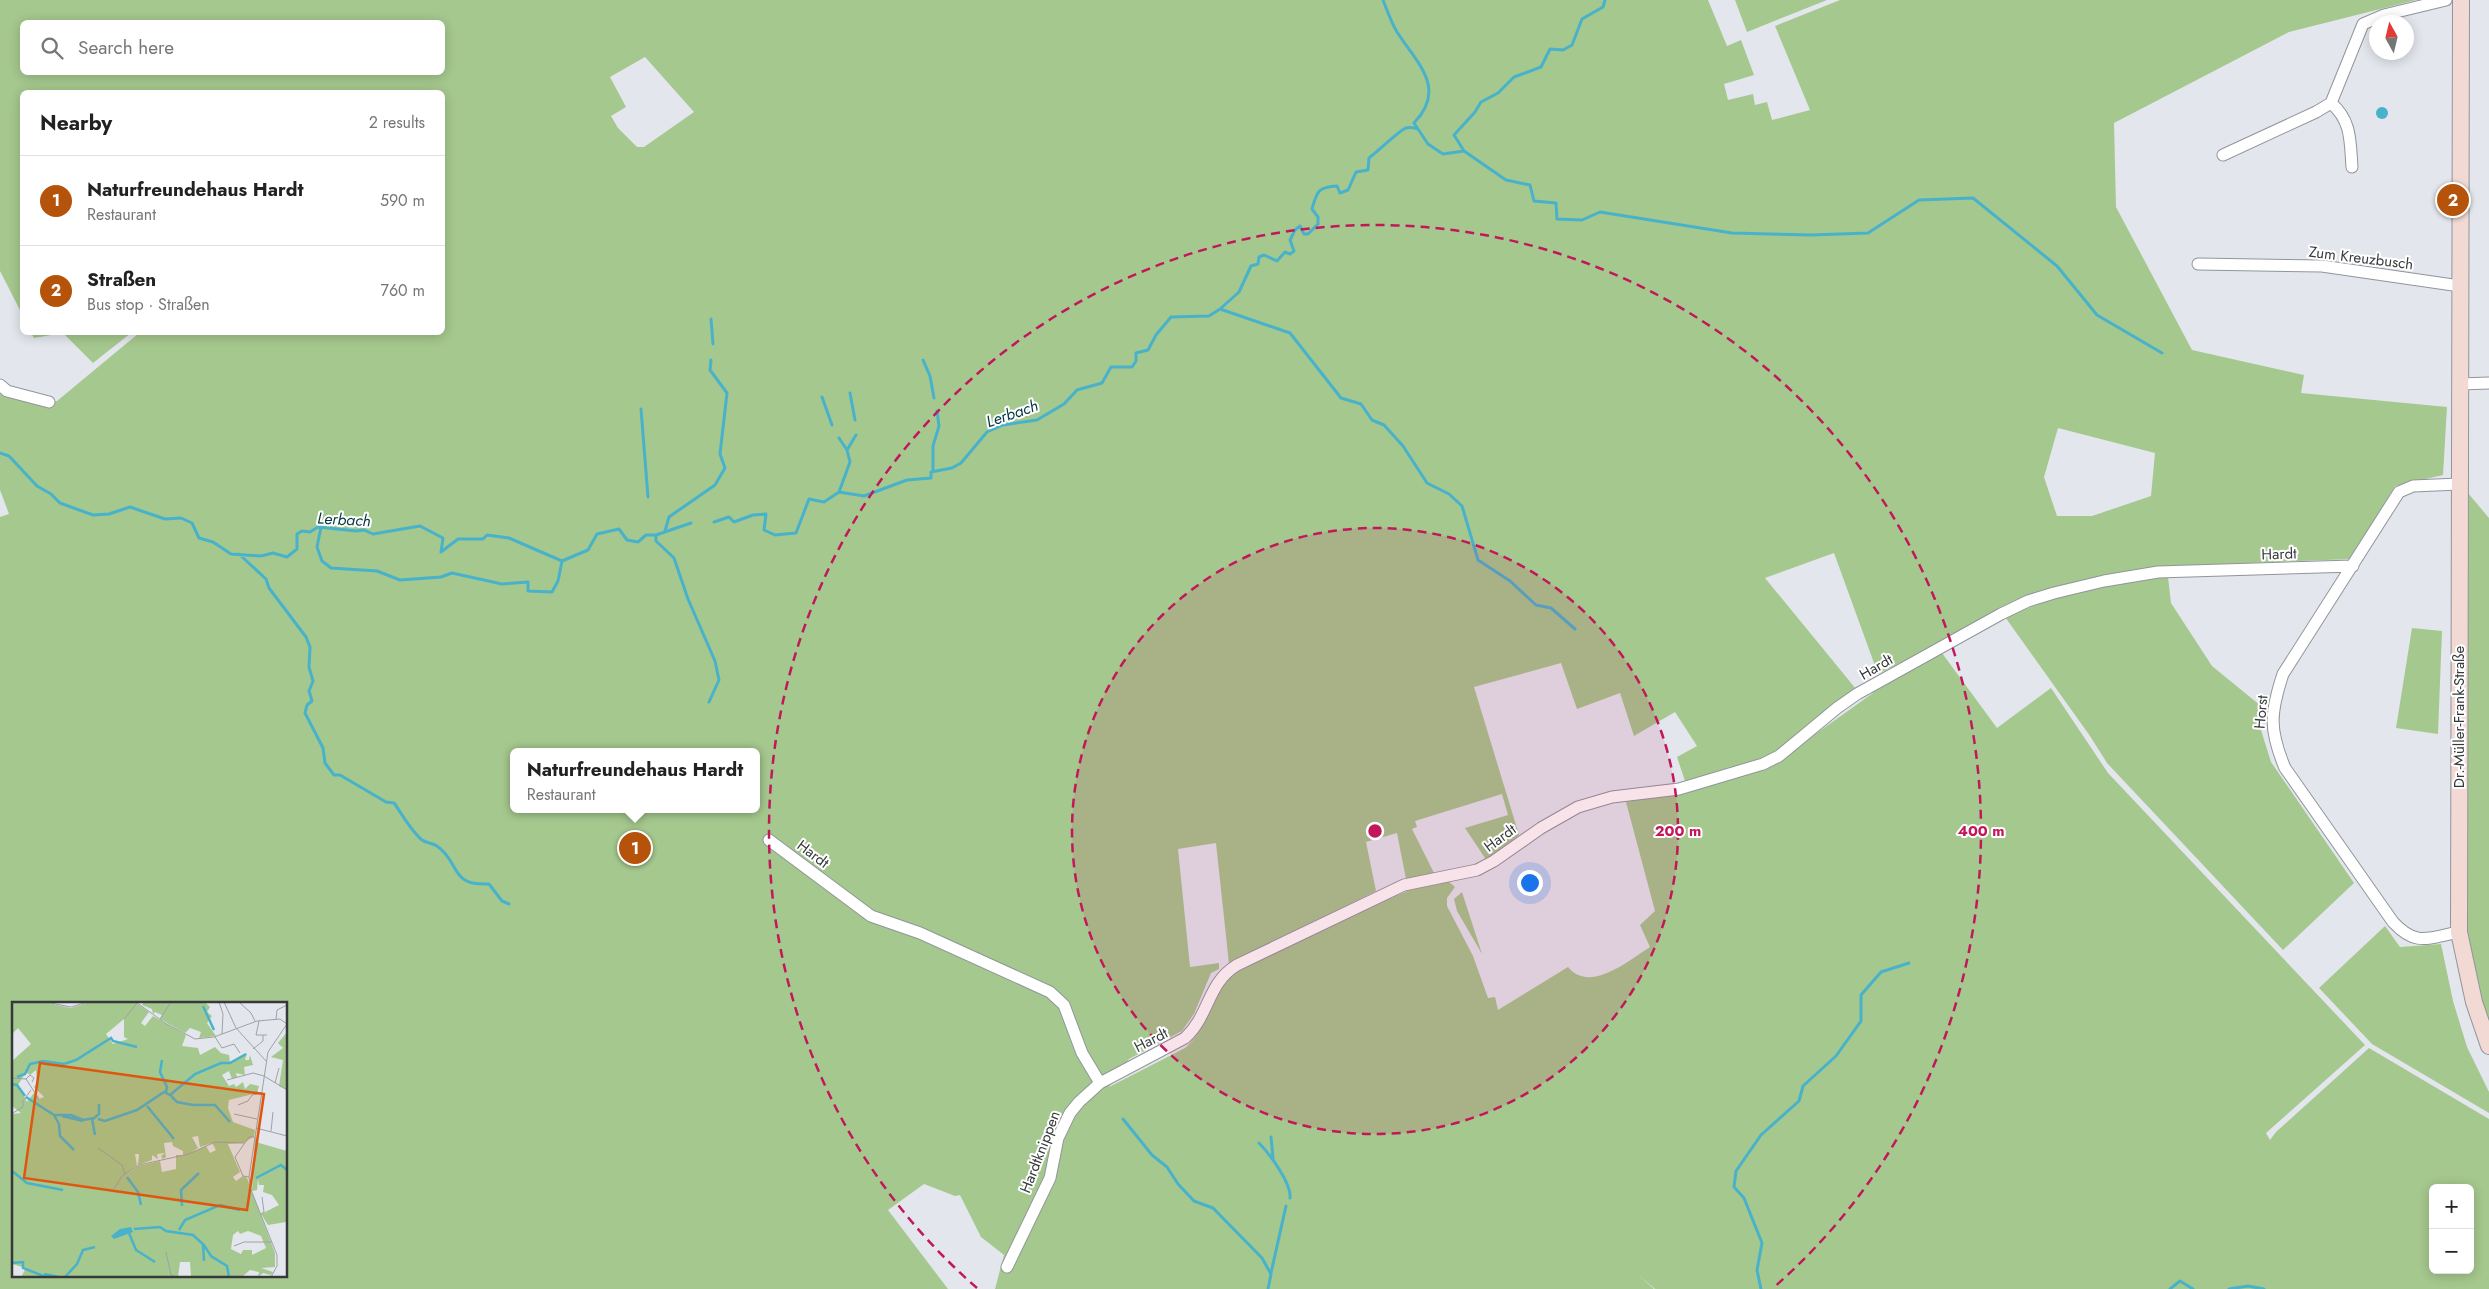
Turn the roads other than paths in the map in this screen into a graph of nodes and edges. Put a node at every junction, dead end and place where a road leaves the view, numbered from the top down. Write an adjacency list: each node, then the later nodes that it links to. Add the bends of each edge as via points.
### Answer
1 (2446, 0): 3 (street, via 2384,15 2363,24)
2 (2461, 0): 7 (main road, Dr.-Müller-Frank-Straße)
3 (2331, 103): 4 (street); 5 (street, via 2342,112 2349,128)
4 (2223, 155)
5 (2352, 168)
6 (2198, 264): 7 (street, Zum Kreuzbusch, via 2322,266)
7 (2460, 286): 9 (main road, Dr.-Müller-Frank-Straße)
8 (2489, 383): 9 (street)
9 (2460, 384): 12 (main road, Dr.-Müller-Frank-Straße)
10 (0, 385): 11 (street, via 7,391)
11 (49, 402)
12 (2459, 484): 13 (street, Horst, via 2413,486 2399,492); 15 (main road, Dr.-Müller-Frank-Straße)
13 (2353, 566): 15 (street, Horst, via 2283,674 2275,699 2272,727 2275,743 2285,768 2393,922 2412,938 2424,939); 17 (street, Hardt, via 2158,572 2104,581 2028,601 1857,694 1779,756 1763,764 1679,789 1612,797 1578,807 1477,870 1404,885 1237,965 1218,980 1205,1013 1185,1038)
14 (769, 840): 17 (street, Hardt, via 871,916 920,933 1050,992 1064,1005 1082,1053)
15 (2458, 932): 16 (main road, Dr.-Müller-Frank-Straße, via 2474,1002)
16 (2489, 1046)
17 (1100, 1083): 18 (street, Hardtknippen, via 1070,1113 1054,1148 1050,1178)
18 (1007, 1267)

